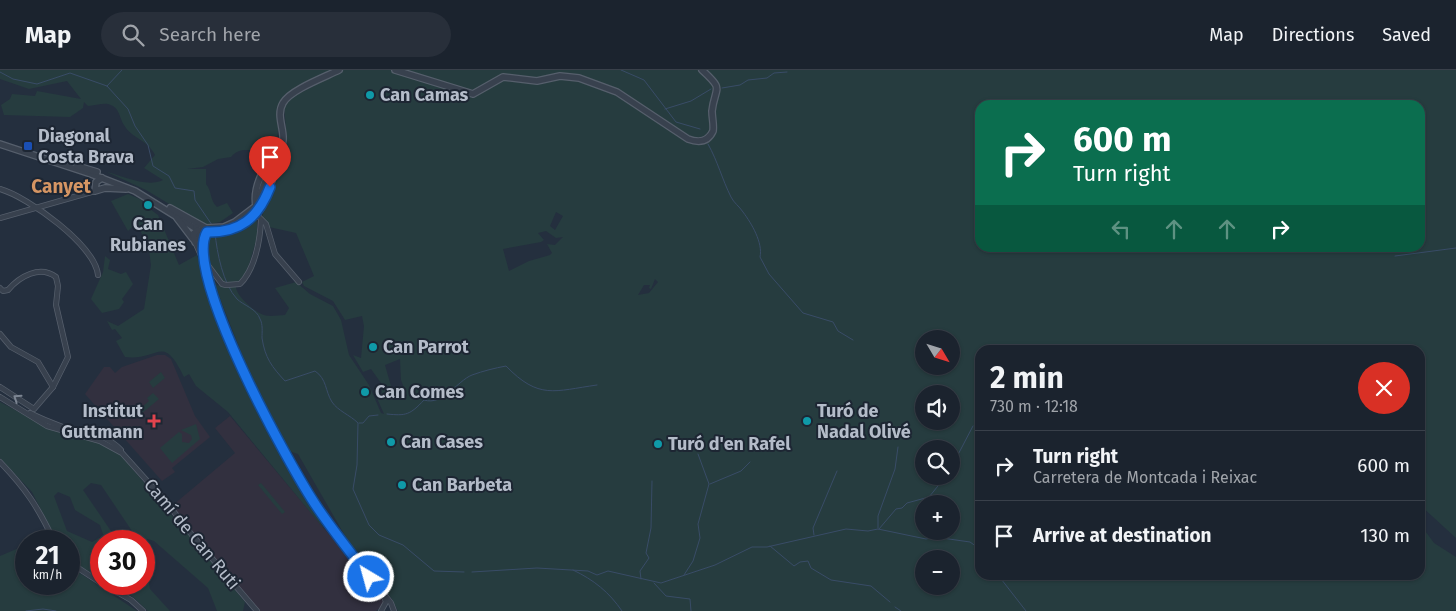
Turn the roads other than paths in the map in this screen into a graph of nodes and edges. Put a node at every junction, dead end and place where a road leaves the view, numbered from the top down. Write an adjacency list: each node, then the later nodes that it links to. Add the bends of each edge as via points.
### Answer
1 (339, 70): 4 (street, via 284,100 280,111)
2 (396, 70): 3 (street, via 473,94 502,77 536,81 560,76 579,78 617,92 666,125 699,141 706,140 713,131 712,111 718,91)
3 (702, 70)
4 (282, 131): 7 (street); 9 (street, via 283,140)
5 (0, 141): 8 (street)
6 (0, 144): 10 (street)
7 (278, 147): 13 (street); 16 (street)
8 (77, 166): 11 (street); 12 (street)
9 (275, 167): 16 (street); 22 (street, via 264,201)
10 (88, 173): 11 (street); 14 (street)
11 (102, 178): 12 (street); 14 (street); 15 (street); 18 (street)
12 (122, 183): 21 (street, via 155,197)
13 (257, 186): 16 (street); 19 (street)
14 (95, 187): 15 (street); 20 (street)
15 (104, 188): 18 (street)
16 (264, 188): 19 (street); 22 (street)
17 (0, 189): 20 (street, via 14,193)
18 (139, 193): 21 (street)
19 (256, 206): 25 (street)
20 (35, 208): 23 (street); 31 (street, via 87,252 95,262)
21 (175, 214): 26 (street); 27 (street); 28 (street)
22 (256, 214): 24 (street); 25 (street, via 238,227)
23 (0, 218)
24 (261, 220): 30 (street, via 250,272 240,284 226,286); 32 (street, via 266,224 275,254)
25 (226, 229): 27 (street)
26 (198, 230): 27 (street); 28 (street, via 193,234); 29 (street)
27 (206, 230): 29 (street)
28 (194, 242): 30 (street)
29 (202, 244): 30 (street)
30 (203, 260): 48 (street, via 220,315 268,424 317,508)
31 (98, 276)
32 (299, 282)
33 (0, 288): 36 (street, via 8,290 18,280 40,270 56,277 56,305 68,357)
34 (0, 334): 36 (street, via 11,347 38,362)
35 (0, 386): 36 (street, one-way to 35, via 34,409)
36 (53, 387)
37 (0, 397): 38 (street, Camí de Can Ruti)
38 (22, 410): 39 (street, Camí de Can Ruti); 40 (street, Camí de Can Ruti)
39 (44, 424): 40 (street, Camí de Can Ruti); 41 (street, Camí de Can Ruti)
40 (63, 427): 42 (street, Camí de Can Ruti)
41 (76, 434): 42 (street, Camí de Can Ruti); 43 (street, Camí de Can Ruti)
42 (99, 435): 43 (street, Camí de Can Ruti); 44 (street, Camí de Can Ruti, via 112,440)
43 (111, 446): 44 (street, Camí de Can Ruti)
44 (126, 457): 50 (street, Camí de Can Ruti)
45 (0, 462): 46 (street, via 36,503)
46 (49, 530)
47 (123, 595): 49 (street)
48 (384, 595): 51 (street, via 386,602); 52 (street)
49 (143, 611)
50 (257, 611)
51 (381, 611): 52 (street)
52 (393, 611)

